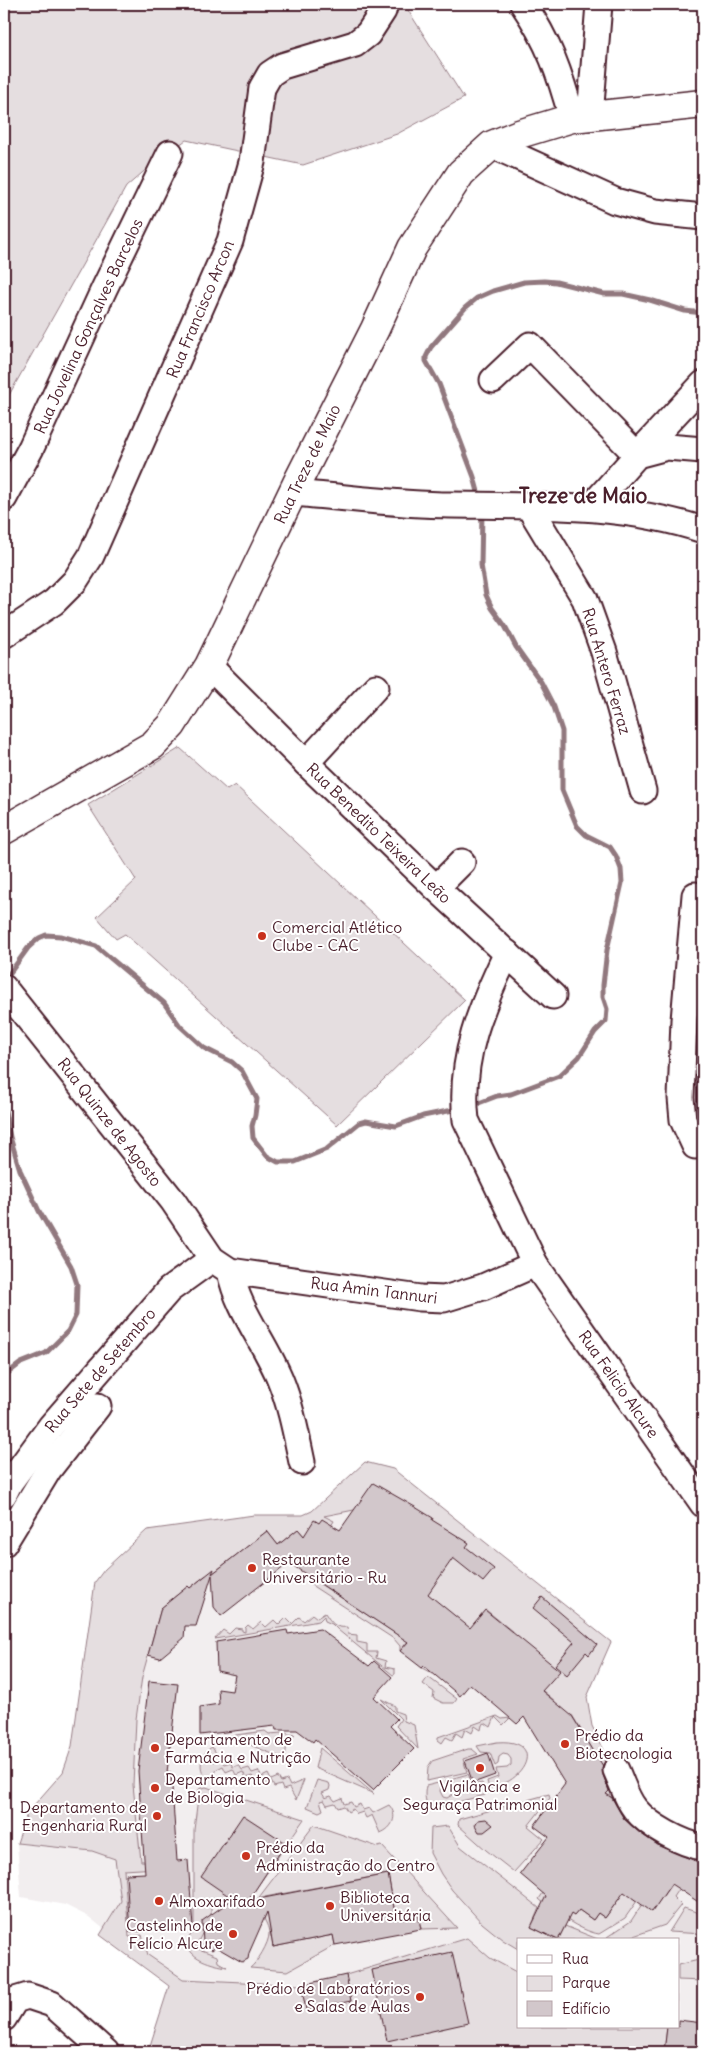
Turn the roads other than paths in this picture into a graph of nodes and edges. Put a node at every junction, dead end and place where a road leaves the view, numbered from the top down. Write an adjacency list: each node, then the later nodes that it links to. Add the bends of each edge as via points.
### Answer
1 (385, 4): 18 (street, Rua Francisco Arcon, via 368,34 355,44 282,66 270,74 262,88 252,162 230,241 91,556 54,602)
2 (523, 4): 5 (street, via 539,28 561,76)
3 (599, 4): 5 (street)
4 (703, 104): 5 (highway, Rua Treze de Maio)
5 (591, 117): 6 (highway, Rua Treze de Maio, via 519,134)
6 (492, 145): 8 (street, via 615,201 655,212); 13 (highway, Rua Treze de Maio, via 461,173 412,248)
7 (170, 152): 14 (street, Rua Jovelina Gonçalves Barcelos, via 31,448)
8 (703, 217)
9 (493, 380): 12 (street, via 530,345)
10 (703, 384): 12 (street)
11 (703, 450): 12 (street, via 667,447)
12 (637, 455): 16 (street)
13 (292, 494): 15 (street, via 468,505); 19 (highway, Rua Treze de Maio)
14 (4, 498)
15 (528, 505): 16 (street); 22 (street, Rua Antero Ferraz, via 585,599 604,652)
16 (590, 508): 17 (street, via 676,521)
17 (703, 530)
18 (4, 635)
19 (209, 666): 21 (street, Rua Benedito Teixeira Leão); 23 (highway, Rua Treze de Maio, via 172,725 153,745)
20 (376, 688): 21 (street)
21 (306, 763): 25 (street, Rua Benedito Teixeira Leão)
22 (643, 791)
23 (4, 830)
24 (462, 862): 25 (street)
25 (436, 888): 27 (street, Rua Benedito Teixeira Leão)
26 (695, 895): 31 (street, via 681,1098 683,1120)
27 (507, 953): 29 (street, Rua Benedito Teixeira Leão); 32 (street, Rua Felicio Alcure, via 484,999 474,1030 464,1102 466,1120)
28 (5, 989): 33 (street, Rua Quinze de Agosto)
29 (554, 996)
30 (703, 1121): 31 (street)
31 (699, 1153)
32 (535, 1264): 33 (street, Rua Amin Tannuri, via 483,1287 444,1299 420,1298); 37 (street, Rua Felicio Alcure)
33 (221, 1265): 35 (street, Rua Quinze de Agosto, via 280,1379 293,1418); 36 (street, Rua Sete de Setembro, via 169,1290 51,1426)
34 (98, 1406): 38 (street, via 49,1469)
35 (302, 1462)
36 (4, 1494)
37 (703, 1504)
38 (4, 1543)
39 (616, 1770): 40 (street, via 628,1798 645,1819 684,1842)
40 (703, 1848)
41 (4, 2018): 42 (street, via 15,2000 28,1996 52,2004)
42 (106, 2052)

